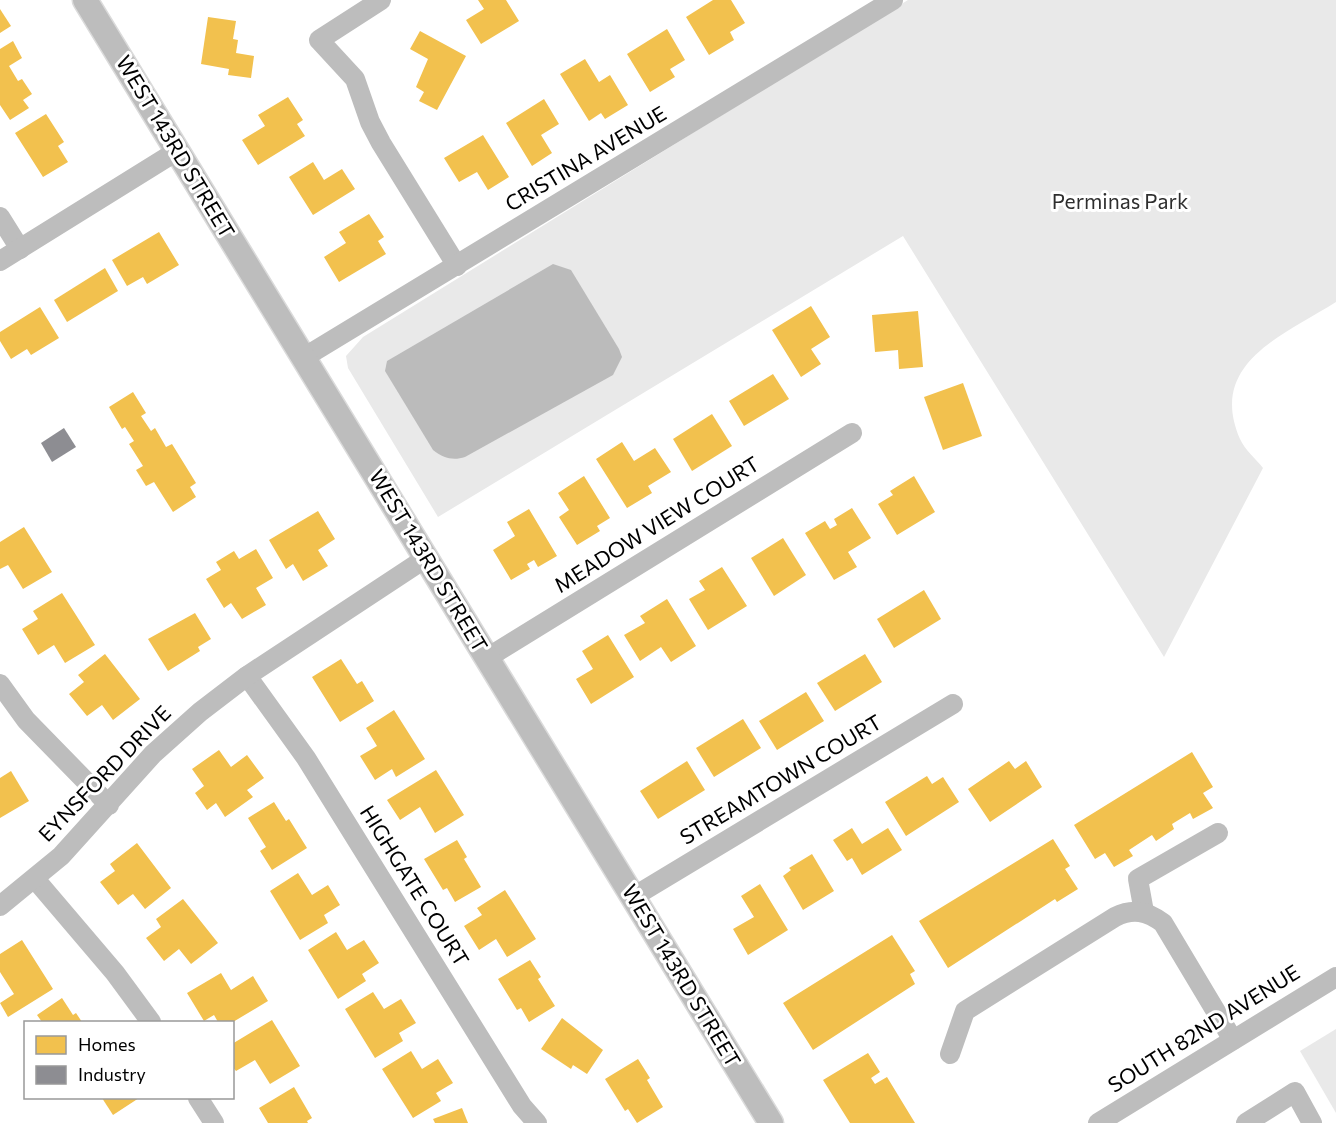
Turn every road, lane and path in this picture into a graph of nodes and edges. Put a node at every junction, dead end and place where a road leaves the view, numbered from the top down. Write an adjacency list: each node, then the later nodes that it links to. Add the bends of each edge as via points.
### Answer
1 (85, 0): 4 (main road, WEST 143RD STREET)
2 (381, 0): 8 (street, via 319,40 355,79 381,143)
3 (893, 0): 8 (street, CRISTINA AVENUE)
4 (177, 151): 6 (street); 9 (main road, WEST 143RD STREET)
5 (0, 217): 6 (street)
6 (20, 249): 7 (street)
7 (0, 261)
8 (457, 266): 9 (street, CRISTINA AVENUE)
9 (303, 358): 11 (main road, WEST 143RD STREET)
10 (852, 434): 12 (street, MEADOW VIEW COURT)
11 (426, 558): 12 (main road, WEST 143RD STREET); 13 (street, EYNSFORD DRIVE)
12 (487, 657): 19 (main road, WEST 143RD STREET)
13 (247, 676): 16 (street, EYNSFORD DRIVE, via 153,754); 29 (street, HIGHGATE COURT, via 306,758 522,1106)
14 (0, 684): 16 (street, via 34,729)
15 (953, 704): 19 (street, STREAMTOWN COURT)
16 (109, 805): 18 (street, EYNSFORD DRIVE)
17 (1218, 833): 21 (street, via 1138,879)
18 (34, 879): 20 (street, EYNSFORD DRIVE); 23 (street, via 115,973)
19 (633, 897): 30 (main road, WEST 143RD STREET)
20 (0, 906)
21 (1144, 912): 24 (street, via 1170,932); 25 (street, via 1134,910 1115,917 965,1011)
22 (1336, 977): 24 (street, SOUTH 82ND AVENUE)
23 (150, 1021)
24 (1233, 1040): 27 (street, SOUTH 82ND AVENUE)
25 (950, 1054)
26 (199, 1099): 28 (street)
27 (1118, 1118): 31 (street, SOUTH 82ND AVENUE)
28 (214, 1123)
29 (537, 1123)
30 (771, 1123)
31 (1098, 1123)
32 (1246, 1123): 33 (street, via 1294,1092)
33 (1312, 1123)

